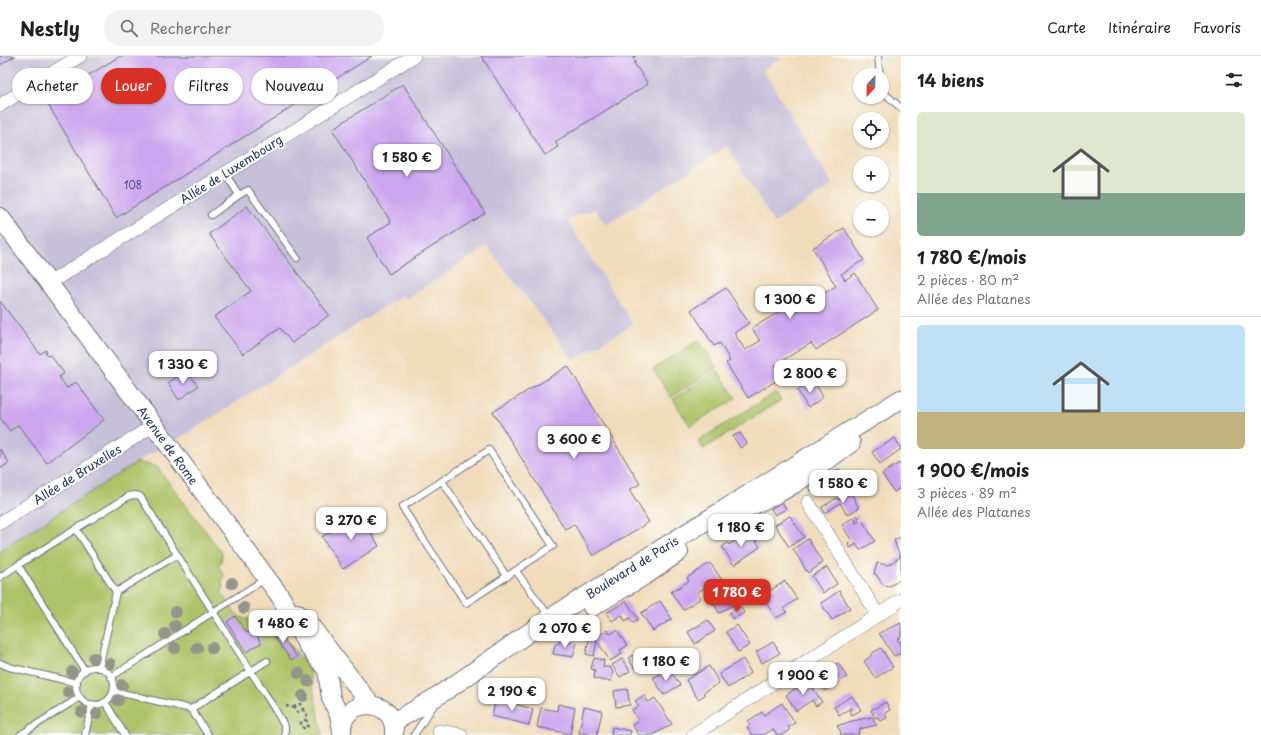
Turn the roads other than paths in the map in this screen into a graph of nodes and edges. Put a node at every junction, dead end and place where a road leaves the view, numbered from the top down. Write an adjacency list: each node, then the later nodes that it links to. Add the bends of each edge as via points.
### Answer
1 (80, 56): 6 (street)
2 (414, 56): 8 (street, Allée de Luxembourg)
3 (878, 56): 4 (lane)
4 (879, 68)
5 (889, 97): 7 (lane)
6 (0, 105)
7 (901, 108)
8 (225, 173): 9 (lane); 13 (street, Allée de Luxembourg)
9 (239, 195): 10 (lane); 12 (lane, via 248,190)
10 (211, 215)
11 (0, 217): 13 (street, Avenue de Rome)
12 (297, 258)
13 (49, 283): 16 (street, Avenue de Rome)
14 (901, 399): 32 (street, Boulevard de Paris)
15 (901, 414): 33 (street, Boulevard de Paris, via 857,439 796,483 743,510 649,573 563,625)
16 (154, 426): 19 (street, Allée de Bruxelles); 26 (street, Avenue de Rome)
17 (442, 481): 23 (lane, via 489,450 553,546); 25 (lane); 25 (lane, via 402,507 466,604)
18 (808, 502): 31 (street)
19 (0, 523)
20 (76, 529): 21 (lane, via 129,496 137,495); 22 (lane); 27 (lane)
21 (177, 555): 27 (lane); 30 (lane)
22 (18, 566): 24 (lane); 37 (lane)
23 (516, 571): 25 (lane); 32 (lane)
24 (0, 577)
25 (506, 577)
26 (266, 578): 28 (street, Avenue de Rome); 30 (lane)
27 (116, 592): 36 (lane)
28 (280, 596): 47 (street, Avenue de Rome, via 312,628); 51 (street, Avenue de Rome, via 308,646 327,670 331,698 339,715)
29 (901, 600): 31 (street)
30 (214, 612): 38 (lane); 40 (lane)
31 (878, 615): 59 (street)
32 (550, 619): 33 (street, via 552,625); 39 (street, Boulevard de Paris)
33 (521, 645): 39 (street, Boulevard de Paris)
34 (266, 660): 38 (lane)
35 (0, 663): 41 (lane)
36 (100, 668): 37 (lane); 40 (lane)
37 (85, 671): 41 (lane)
38 (251, 671): 48 (lane); 56 (lane, via 284,724)
39 (468, 676): 43 (street, Boulevard de Paris)
40 (111, 677): 42 (lane)
41 (77, 683): 44 (lane, via 76,688)
42 (113, 691): 45 (lane); 48 (lane)
43 (441, 694): 49 (street, Boulevard de Paris, via 418,708); 57 (lane)
44 (80, 697): 46 (lane); 52 (lane)
45 (104, 702): 46 (lane); 54 (lane)
46 (92, 704): 53 (lane)
47 (371, 705): 49 (street, via 384,710 390,716); 51 (street, via 354,709 348,714)
48 (191, 709): 55 (lane)
49 (394, 728)
50 (439, 730): 58 (street)
51 (342, 733)
52 (20, 735)
53 (85, 735)
54 (125, 735)
55 (208, 735)
56 (285, 735)
57 (414, 735)
58 (461, 735)
59 (693, 735)

